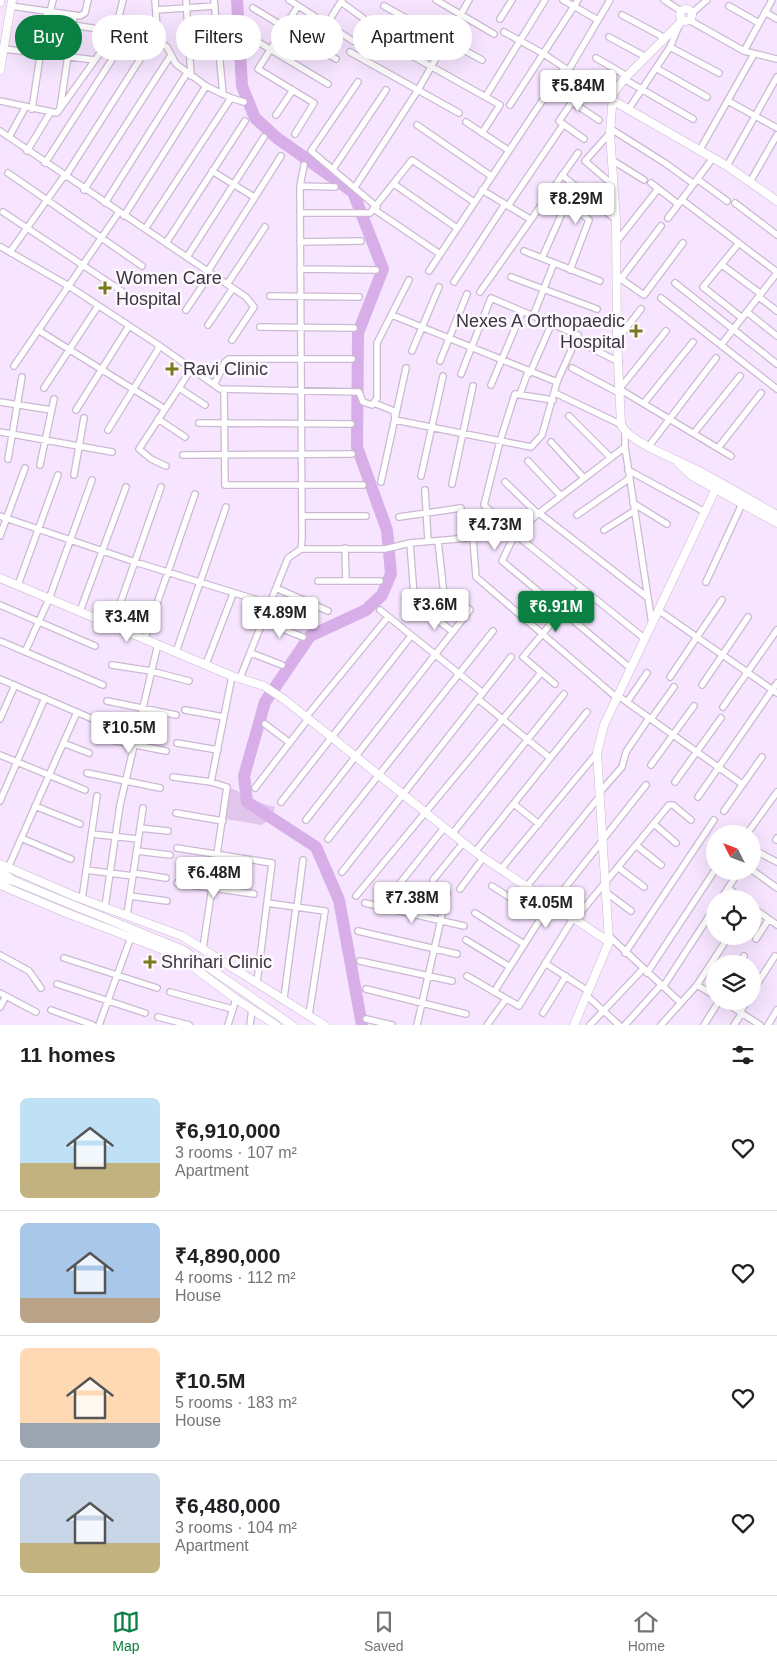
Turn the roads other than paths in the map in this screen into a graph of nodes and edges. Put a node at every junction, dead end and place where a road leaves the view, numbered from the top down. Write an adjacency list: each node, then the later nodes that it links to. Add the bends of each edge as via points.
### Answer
1 (52, 0): 29 (street)
2 (88, 0): 34 (street)
3 (122, 0): 35 (street)
4 (155, 0): 28 (street)
5 (186, 0): 26 (street)
6 (289, 0): 22 (street)
7 (436, 0): 31 (street)
8 (469, 0): 31 (street)
9 (512, 0): 45 (street)
10 (545, 0): 55 (street)
11 (563, 0): 24 (street)
12 (578, 0): 24 (street)
13 (610, 0): 47 (street)
14 (664, 0): 43 (street)
15 (684, 0): 43 (street)
16 (690, 0): 43 (street)
17 (707, 0): 43 (street)
18 (772, 0): 30 (street)
19 (342, 1): 39 (street); 40 (street)
20 (12, 3): 29 (street); 59 (street)
21 (214, 3): 26 (street); 95 (street)
22 (298, 6): 37 (street); 38 (street)
23 (384, 6): 41 (street)
24 (574, 6): 47 (street); 64 (street)
25 (729, 6): 48 (street)
26 (186, 8): 28 (street); 84 (street)
27 (253, 8): 44 (street)
28 (156, 10): 36 (street)
29 (49, 12): 32 (street); 33 (street)
30 (765, 12): 46 (street); 48 (street)
31 (460, 14): 50 (street)
32 (48, 15)
33 (68, 15)
34 (82, 15)
35 (120, 15)
36 (156, 15)
37 (292, 15)
38 (312, 15)
39 (332, 15)
40 (359, 15)
41 (400, 15)
42 (622, 15): 53 (street)
43 (685, 15): 53 (street); 58 (street); 62 (street)
44 (271, 19)
45 (500, 19)
46 (777, 19)
47 (598, 20): 81 (street)
48 (759, 23): 62 (street)
49 (504, 32): 55 (street)
50 (494, 34)
51 (343, 35): 54 (street)
52 (609, 37): 68 (street)
53 (665, 38): 68 (street)
54 (353, 41)
55 (521, 41): 64 (street); 96 (street)
56 (261, 44): 60 (street)
57 (166, 46): 66 (street)
58 (670, 47): 80 (street); 83 (street)
59 (4, 49): 61 (street); 82 (street)
60 (270, 50): 89 (street); 92 (street, via 259,70)
61 (15, 51)
62 (744, 51): 65 (street)
63 (350, 52): 94 (street)
64 (544, 54): 81 (street); 104 (street)
65 (754, 54): 70 (street); 100 (street)
66 (171, 55): 84 (street, via 176,64); 155 (street)
67 (472, 55): 78 (street)
68 (646, 57): 85 (street)
69 (596, 58): 85 (street)
70 (777, 59)
71 (39, 60): 105 (street)
72 (68, 60): 107 (street)
73 (95, 60): 107 (street)
74 (112, 60): 134 (street)
75 (142, 60): 142 (street)
76 (421, 60): 79 (street)
77 (435, 60): 79 (street)
78 (482, 60)
79 (432, 66): 94 (street); 96 (street)
80 (656, 68): 91 (street); 97 (street)
81 (566, 69): 88 (street); 128 (street)
82 (0, 70)
83 (719, 73)
84 (189, 74): 90 (street); 164 (street)
85 (625, 77): 91 (street); 99 (street, via 617,86)
86 (777, 77): 110 (street)
87 (358, 82): 137 (street, via 311,150)
88 (586, 82): 99 (street); 103 (street)
89 (328, 84)
90 (206, 86): 95 (street); 170 (street)
91 (642, 89): 106 (street); 112 (street)
92 (293, 90): 111 (street); 122 (street, via 314,104)
93 (386, 90): 137 (street)
94 (418, 90): 109 (street); 152 (street)
95 (223, 94): 98 (street)
96 (486, 96): 121 (street, via 501,106)
97 (707, 97)
98 (231, 98): 102 (street); 178 (street)
99 (612, 100): 106 (street); 120 (street)
100 (728, 100): 110 (street); 127 (street)
101 (0, 101): 105 (street)
102 (244, 102)
103 (572, 102): 113 (street); 116 (street, via 560,121)
104 (510, 105)
105 (29, 109): 108 (street); 124 (street)
106 (628, 110): 132 (street)
107 (60, 111): 108 (street)
108 (50, 113): 129 (street)
109 (459, 113)
110 (755, 115): 118 (street); 136 (street)
111 (276, 116)
112 (693, 119)
113 (599, 120)
114 (245, 121): 138 (street)
115 (466, 122): 121 (street)
116 (563, 124): 126 (street); 166 (street)
117 (417, 125): 141 (street)
118 (777, 128)
119 (0, 131): 124 (street)
120 (611, 131): 133 (street); 144 (street); 149 (street, via 584,161)
121 (482, 133): 128 (street)
122 (295, 134)
123 (777, 136): 145 (street)
124 (9, 137): 129 (street)
125 (264, 137): 147 (street)
126 (584, 140)
127 (702, 146)
128 (508, 150): 141 (street)
129 (27, 151): 134 (street)
130 (578, 153): 140 (street)
131 (281, 156): 157 (street)
132 (713, 158): 136 (street); 144 (street)
133 (612, 160): 143 (street); 149 (street)
134 (45, 163): 142 (street)
135 (304, 166): 150 (street)
136 (727, 166): 145 (street)
137 (333, 169): 152 (street)
138 (212, 171): 147 (street); 184 (street)
139 (8, 173): 159 (street)
140 (562, 175): 153 (street); 173 (street)
141 (491, 176): 156 (street)
142 (65, 177): 155 (street); 159 (street)
143 (644, 180)
144 (695, 181): 160 (street); 163 (street)
145 (750, 182): 158 (street)
146 (651, 183): 154 (street)
147 (234, 184): 157 (street); 191 (street)
148 (394, 184): 161 (street, via 412,160); 167 (street); 177 (street)
149 (612, 185): 173 (street)
150 (300, 186): 151 (street); 169 (street)
151 (335, 187)
152 (355, 188): 167 (street)
153 (552, 189): 162 (street); 172 (street)
154 (658, 189): 163 (street); 182 (street)
155 (84, 190): 164 (street)
156 (482, 190): 161 (street); 166 (street)
157 (254, 197): 200 (street)
158 (776, 197)
159 (47, 200): 176 (street); 180 (street)
160 (727, 201)
161 (474, 202): 177 (street)
162 (567, 202): 192 (street); 199 (street, via 590,220)
163 (680, 202): 171 (street); 186 (street)
164 (105, 203): 170 (street)
165 (735, 203): 179 (street)
166 (507, 205): 172 (street); 206 (street)
167 (376, 209): 169 (street, via 368,214); 190 (street)
168 (3, 212): 176 (street)
169 (300, 213): 183 (street)
170 (121, 214): 178 (street); 180 (street)
171 (668, 218)
172 (530, 219): 213 (street)
173 (616, 220): 182 (street)
174 (661, 226): 205 (street)
175 (265, 227): 210 (street)
176 (27, 228): 189 (street); 194 (street)
177 (457, 228): 190 (street)
178 (145, 229): 184 (street)
179 (777, 235)
180 (101, 237): 194 (street); 196 (street)
181 (361, 241): 183 (street)
182 (616, 241): 205 (street)
183 (300, 242): 197 (street)
184 (166, 243): 191 (street)
185 (683, 243): 205 (street, via 644,295)
186 (739, 244): 195 (street); 202 (street)
187 (0, 247): 189 (street)
188 (524, 251): 192 (street)
189 (10, 252): 209 (street)
190 (440, 254): 201 (street)
191 (187, 257): 200 (street)
192 (542, 258): 193 (street)
193 (554, 263): 199 (street); 212 (street)
194 (82, 265): 209 (street); 214 (street)
195 (722, 265): 217 (street); 230 (street, via 704,288)
196 (142, 266)
197 (300, 269): 198 (street); 218 (street)
198 (376, 270)
199 (570, 270): 207 (street)
200 (209, 272): 210 (street); 224 (street)
201 (429, 272)
202 (776, 276): 217 (street)
203 (511, 277): 212 (street)
204 (409, 280): 228 (street)
205 (619, 281): 244 (street)
206 (454, 282)
207 (600, 282)
208 (675, 283): 238 (street)
209 (67, 285): 221 (street); 239 (street)
210 (231, 286): 232 (street); 243 (street, via 254,306)
211 (439, 287): 237 (street)
212 (544, 289): 222 (street); 229 (street)
213 (480, 292)
214 (126, 294)
215 (467, 294): 242 (street)
216 (270, 296): 218 (street)
217 (760, 296): 225 (street); 227 (street)
218 (300, 297): 219 (street); 235 (street)
219 (359, 297)
220 (661, 298): 247 (street)
221 (98, 306): 233 (street); 250 (street)
222 (597, 309)
223 (641, 309): 244 (street)
224 (186, 310)
225 (777, 311)
226 (522, 312): 229 (street); 249 (street, via 491,298); 256 (street)
227 (747, 312): 230 (street); 241 (street)
228 (392, 315): 237 (street); 287 (street, via 378,343 377,398)
229 (533, 316): 231 (street)
230 (742, 318): 238 (street)
231 (552, 324): 264 (street); 269 (street, via 578,335)
232 (208, 325)
233 (129, 326): 248 (street); 263 (street)
234 (260, 328): 235 (street)
235 (300, 328): 236 (street); 253 (street)
236 (354, 328)
237 (422, 328): 242 (street); 251 (street)
238 (733, 328): 247 (street); 258 (street)
239 (38, 330): 250 (street); 259 (street)
240 (666, 331): 279 (street)
241 (777, 336)
242 (448, 339): 249 (street); 255 (street)
243 (232, 340)
244 (617, 340): 257 (street)
245 (693, 342): 288 (street)
246 (583, 344): 257 (street)
247 (721, 345): 277 (street)
248 (160, 346): 260 (street); 275 (street)
249 (471, 348): 256 (street); 265 (street)
250 (70, 349): 263 (street); 273 (street)
251 (412, 351)
252 (716, 358): 295 (street)
253 (301, 359): 254 (street); 270 (street, via 229,359); 278 (street)
254 (352, 359)
255 (440, 360)
256 (502, 361): 264 (street); 271 (street)
257 (619, 362): 279 (street)
258 (777, 364)
259 (14, 366)
260 (192, 368): 270 (street); 274 (street)
261 (406, 368): 297 (street)
262 (572, 368): 279 (street)
263 (102, 369): 275 (street); 292 (street)
264 (529, 372): 269 (street); 282 (street)
265 (461, 374)
266 (443, 376): 302 (street)
267 (740, 376): 307 (street)
268 (22, 377): 289 (street)
269 (557, 382): 280 (street)
270 (215, 383): 276 (street)
271 (491, 385)
272 (473, 386): 306 (street)
273 (44, 388)
274 (179, 388): 286 (street); 290 (street)
275 (134, 389): 290 (street); 304 (street)
276 (224, 389): 278 (street); 299 (street)
277 (777, 389)
278 (301, 390): 287 (street, via 359,392 363,402); 300 (street)
279 (621, 390): 288 (street); 303 (street)
280 (555, 393): 284 (street); 303 (street)
281 (761, 393): 316 (street)
282 (520, 394): 284 (street); 311 (street, via 514,396)
283 (54, 398): 291 (street)
284 (553, 400): 311 (street, via 542,435 531,447)
285 (0, 402): 289 (street)
286 (205, 404)
287 (373, 404): 297 (street, via 394,411)
288 (644, 404): 295 (street)
289 (17, 405): 291 (street); 308 (street)
290 (165, 409): 296 (street)
291 (51, 410): 310 (street)
292 (76, 410)
293 (569, 416): 323 (street)
294 (84, 418): 314 (street)
295 (669, 418): 307 (street); 313 (street)
296 (158, 420): 309 (street); 327 (street, via 139,449)
297 (395, 420): 302 (street); 336 (street)
298 (199, 423): 299 (street)
299 (224, 424): 300 (street); 319 (street)
300 (301, 424): 301 (street); 320 (street)
301 (351, 424)
302 (432, 427): 306 (street); 332 (street)
303 (623, 428): 313 (street); 315 (street)
304 (108, 430)
305 (0, 432): 308 (street)
306 (464, 433): 311 (street); 338 (street)
307 (694, 433): 316 (street)
308 (13, 435): 310 (street); 324 (street)
309 (185, 437)
310 (45, 440): 314 (street); 326 (street)
311 (500, 441): 366 (street, via 484,505)
312 (551, 442): 333 (street)
313 (649, 446): 340 (street, via 686,472)
314 (79, 447): 317 (street); 331 (street)
315 (625, 447): 323 (street); 329 (street)
316 (718, 448): 322 (street)
317 (112, 452)
318 (183, 454): 319 (street)
319 (224, 454): 320 (street); 341 (street, via 226,486)
320 (301, 454): 321 (street); 341 (street)
321 (352, 454)
322 (731, 456)
323 (611, 458): 333 (street)
324 (8, 459)
325 (528, 461): 346 (street)
326 (40, 465)
327 (166, 466)
328 (25, 468): 361 (street)
329 (628, 470): 334 (street); 352 (street)
330 (58, 475): 364 (street)
331 (74, 475)
332 (421, 476)
333 (584, 478): 346 (street)
334 (630, 478): 347 (street); 355 (street)
335 (92, 480): 369 (street)
336 (381, 482)
337 (506, 482): 354 (street)
338 (452, 484)
339 (363, 485): 341 (street)
340 (716, 485): 348 (street); 352 (street); 356 (street)
341 (301, 486): 358 (street)
342 (126, 487): 375 (street)
343 (161, 487): 376 (street)
344 (425, 490): 353 (street)
345 (195, 494): 377 (street)
346 (561, 496): 354 (street)
347 (633, 502): 351 (street); 363 (street)
348 (742, 504): 362 (street); 382 (street)
349 (226, 507): 383 (street)
350 (462, 508): 353 (street)
351 (634, 511): 365 (street); 388 (street)
352 (703, 512): 398 (street)
353 (426, 513): 360 (street); 370 (street)
354 (538, 513): 366 (street); 388 (street)
355 (577, 515)
356 (777, 515)
357 (0, 516): 361 (street)
358 (302, 516): 359 (street); 374 (street)
359 (366, 516)
360 (398, 517)
361 (7, 518): 364 (street); 367 (street)
362 (777, 523)
363 (667, 524)
364 (39, 529): 369 (street); 384 (street)
365 (604, 530)
366 (515, 534): 368 (street); 386 (street); 397 (street, via 502,561)
367 (0, 536)
368 (473, 538): 371 (street); 411 (street, via 476,577)
369 (71, 540): 375 (street); 389 (street)
370 (428, 541): 371 (street); 372 (street)
371 (438, 541): 393 (street)
372 (410, 543): 373 (street, via 385,548); 395 (street)
373 (345, 548): 374 (street); 380 (street)
374 (301, 549): 385 (street, via 288,558)
375 (104, 551): 376 (street); 399 (street)
376 (135, 562): 377 (street); 406 (street)
377 (168, 572): 383 (street); 415 (street)
378 (0, 578): 384 (street)
379 (318, 581): 380 (street)
380 (346, 581): 381 (street)
381 (380, 581)
382 (706, 582)
383 (200, 583): 387 (street); 421 (street)
384 (18, 585): 389 (street)
385 (276, 588): 400 (street); 405 (street)
386 (581, 588): 397 (street); 416 (street)
387 (233, 594): 390 (street); 426 (street)
388 (647, 597): 407 (street)
389 (49, 599): 399 (street); 404 (street)
390 (254, 599)
391 (459, 600): 410 (street, via 470,610)
392 (722, 600): 414 (street)
393 (444, 604)
394 (0, 605): 404 (street)
395 (415, 609)
396 (380, 610): 402 (street)
397 (561, 610): 411 (street); 429 (street)
398 (658, 610): 407 (street); 414 (street)
399 (80, 611): 406 (street)
400 (328, 611)
401 (430, 614): 410 (street)
402 (388, 617): 412 (street); 461 (street)
403 (748, 617): 424 (street)
404 (38, 622): 419 (street); 420 (street)
405 (264, 622): 413 (street); 422 (street)
406 (113, 624): 415 (street)
407 (652, 624): 416 (street)
408 (777, 630): 431 (street)
409 (493, 631): 432 (street)
410 (453, 632): 423 (street)
411 (540, 633): 433 (street, via 523,657); 448 (street)
412 (412, 636): 423 (street); 470 (street)
413 (303, 637)
414 (697, 637): 424 (street); 436 (street)
415 (145, 638): 418 (street)
416 (644, 639): 429 (street)
417 (0, 641): 420 (street)
418 (158, 644): 421 (street); 430 (street)
419 (95, 646)
420 (25, 652): 442 (street)
421 (176, 652): 426 (street)
422 (251, 653): 428 (street); 435 (street)
423 (434, 654): 432 (street); 482 (street)
424 (722, 654): 431 (street); 443 (street)
425 (511, 656): 446 (street)
426 (206, 664): 435 (street)
427 (112, 665): 430 (street)
428 (282, 665)
429 (629, 667): 448 (street)
430 (151, 671): 438 (street); 455 (street)
431 (747, 671): 445 (street); 454 (street)
432 (458, 673): 446 (street); 490 (street)
433 (541, 673): 440 (street); 466 (street)
434 (647, 673): 452 (street)
435 (236, 677): 460 (street); 461 (street, via 264,686)
436 (670, 677)
437 (0, 679): 441 (street)
438 (189, 681)
439 (777, 683): 445 (street)
440 (555, 684)
441 (15, 685): 449 (street); 464 (street)
442 (102, 685)
443 (702, 685)
444 (674, 687): 462 (street)
445 (775, 691): 487 (street)
446 (483, 693): 450 (street)
447 (564, 694): 471 (street)
448 (617, 696): 452 (street); 479 (street, via 604,725)
449 (45, 698): 457 (street); 485 (street)
450 (478, 699): 466 (street); 502 (street)
451 (107, 701): 455 (street)
452 (627, 702): 462 (street)
453 (694, 706): 468 (street)
454 (723, 707)
455 (143, 708): 459 (street); 475 (street)
456 (185, 710): 460 (street)
457 (77, 712): 465 (street); 472 (street)
458 (587, 712): 484 (street)
459 (176, 715)
460 (224, 717): 476 (street)
461 (307, 718): 470 (street); 474 (street)
462 (650, 718): 468 (street); 501 (street, via 626,752 622,767)
463 (721, 718): 478 (street)
464 (0, 719)
465 (95, 720)
466 (504, 720): 471 (street); 511 (street)
467 (265, 724): 474 (street)
468 (673, 735): 478 (street); 486 (street)
469 (96, 737): 475 (street)
470 (331, 737): 482 (street); 506 (street)
471 (528, 740): 484 (street); 525 (street)
472 (63, 743): 481 (street); 489 (street)
473 (177, 743): 476 (street)
474 (290, 743): 498 (street)
475 (135, 744): 477 (street); 492 (street)
476 (218, 750): 493 (street)
477 (166, 751)
478 (697, 752): 487 (street); 494 (street)
479 (597, 753): 501 (street); 518 (street)
480 (0, 754): 485 (street)
481 (89, 754)
482 (356, 757): 490 (street); 513 (street)
483 (762, 757): 495 (street)
484 (550, 758): 507 (street)
485 (18, 762): 489 (street); 505 (street)
486 (651, 765)
487 (720, 768): 495 (street); 504 (street)
488 (87, 773): 492 (street)
489 (49, 775): 499 (street); 508 (street)
490 (380, 776): 502 (street); 528 (street)
491 (173, 777): 493 (street)
492 (127, 782): 497 (street); 527 (street)
493 (211, 782): 516 (street, via 227,787)
494 (674, 782)
495 (742, 784): 510 (street)
496 (646, 785): 529 (street)
497 (160, 788)
498 (255, 788)
499 (85, 790)
500 (777, 792): 520 (street)
501 (600, 794): 529 (street); 563 (street)
502 (404, 795): 511 (street); 549 (street)
503 (97, 796): 524 (street)
504 (698, 797)
505 (0, 801)
506 (281, 802)
507 (514, 804): 518 (street); 536 (street)
508 (35, 806): 517 (street); 526 (street)
509 (143, 808): 521 (street)
510 (724, 811)
511 (424, 812): 522 (street); 575 (street)
512 (176, 813): 516 (street)
513 (306, 820)
514 (691, 820): 519 (street, via 670,804)
515 (714, 820): 603 (street)
516 (223, 821): 537 (street)
517 (80, 824)
518 (539, 824): 547 (street)
519 (654, 824): 532 (street); 533 (street)
520 (753, 825)
521 (140, 828): 523 (street); 530 (street)
522 (444, 828): 525 (street); 570 (street)
523 (168, 831)
524 (92, 834): 527 (street); 548 (street)
525 (452, 834): 531 (street)
526 (21, 838): 540 (street); 545 (street)
527 (115, 838): 530 (street); 550 (street)
528 (328, 839)
529 (604, 839): 559 (street); 580 (street)
530 (138, 840): 535 (street)
531 (463, 843): 536 (street); 555 (street)
532 (676, 843)
533 (637, 846): 544 (street); 546 (street)
534 (177, 848): 537 (street)
535 (137, 851): 539 (street); 551 (street)
536 (475, 852): 541 (street)
537 (218, 853): 564 (street); 578 (street, via 271,862)
538 (761, 854): 543 (street)
539 (170, 855)
540 (71, 858)
541 (483, 858): 547 (street); 568 (street)
542 (303, 860): 582 (street)
543 (777, 862)
544 (661, 865)
545 (3, 868): 558 (street); 576 (street)
546 (619, 868): 559 (street); 565 (street)
547 (501, 869): 563 (street)
548 (86, 870): 550 (street); 576 (street)
549 (342, 872)
550 (111, 873): 551 (street); 581 (street)
551 (133, 875): 554 (street); 574 (street)
552 (761, 876): 567 (street)
553 (0, 878): 558 (street)
554 (166, 878)
555 (433, 880)
556 (708, 880): 610 (street)
557 (733, 880): 566 (street)
558 (14, 881): 620 (street, via 178,947)
559 (606, 882): 572 (street); 587 (street)
560 (177, 883): 564 (street)
561 (0, 885): 595 (street)
562 (492, 886): 598 (street, via 540,917)
563 (527, 886): 580 (street)
564 (213, 888): 573 (street); 600 (street)
565 (644, 888)
566 (728, 888): 569 (street)
567 (777, 888)
568 (460, 889)
569 (731, 890)
570 (393, 892)
571 (447, 893): 588 (street)
572 (607, 893): 583 (street); 596 (street)
573 (254, 894)
574 (130, 896): 577 (street); 586 (street)
575 (356, 896)
576 (82, 899): 581 (street)
577 (167, 901)
578 (267, 903): 582 (street); 618 (street)
579 (365, 903): 588 (street)
580 (552, 903): 587 (street)
581 (105, 907): 586 (street)
582 (296, 907): 632 (street); 651 (street, via 326,912)
583 (631, 911)
584 (474, 912): 598 (street)
585 (761, 914): 590 (street)
586 (127, 915): 600 (street, via 182,936)
587 (575, 918): 596 (street); 608 (street)
588 (440, 920): 592 (street); 601 (street)
589 (706, 920): 622 (street)
590 (769, 920): 591 (street); 594 (street)
591 (777, 925)
592 (464, 926)
593 (358, 931): 601 (street)
594 (761, 932)
595 (131, 937): 611 (street); 631 (street, via 177,955)
596 (609, 939): 603 (street); 629 (street)
597 (466, 940): 609 (street)
598 (524, 944): 609 (street)
599 (723, 945): 621 (street)
600 (203, 948): 612 (street)
601 (434, 948): 602 (street); 613 (street)
602 (457, 954)
603 (625, 954): 610 (street)
604 (0, 955): 623 (street, via 29,971)
605 (775, 956): 616 (street)
606 (64, 958): 611 (street)
607 (360, 961): 613 (street)
608 (545, 963): 615 (street); 633 (street, via 518,1006)
609 (510, 967): 628 (street)
610 (645, 971): 622 (street); 645 (street)
611 (116, 975): 624 (street); 634 (street)
612 (242, 975): 618 (street); 620 (street)
613 (428, 976): 617 (street); 635 (street)
614 (466, 976): 628 (street)
615 (566, 976): 629 (street); 648 (street)
616 (761, 978)
617 (452, 981)
618 (257, 982): 632 (street)
619 (57, 984): 634 (street)
620 (235, 985): 631 (street); 660 (street)
621 (697, 985): 626 (street); 636 (street)
622 (662, 986): 636 (street); 668 (street)
623 (41, 988)
624 (157, 988)
625 (366, 989): 635 (street)
626 (706, 990)
627 (170, 992): 638 (street)
628 (494, 992): 633 (street)
629 (587, 993): 645 (street); 665 (street)
630 (3, 994): 637 (street); 646 (street)
631 (233, 997): 638 (street); 640 (street)
632 (284, 998): 651 (street)
633 (506, 999): 664 (street)
634 (108, 1000): 647 (street); 655 (street)
635 (422, 1003): 650 (street); 663 (street)
636 (681, 1003): 669 (street)
637 (0, 1007)
638 (232, 1009): 657 (street)
639 (51, 1010): 654 (street)
640 (252, 1010): 658 (street); 659 (street)
641 (713, 1010): 670 (street)
642 (736, 1010): 649 (street)
643 (742, 1010): 649 (street)
644 (777, 1010): 673 (street)
645 (604, 1011): 666 (street); 667 (street)
646 (36, 1012)
647 (145, 1013)
648 (543, 1013)
649 (741, 1013): 671 (street); 672 (street)
650 (466, 1014)
651 (309, 1015): 661 (street)
652 (158, 1017): 656 (street)
653 (366, 1019): 662 (street)
654 (93, 1025)
655 (99, 1025)
656 (189, 1025)
657 (228, 1025)
658 (250, 1025)
659 (276, 1025)
660 (292, 1025)
661 (324, 1025)
662 (392, 1025)
663 (417, 1025)
664 (487, 1025)
665 (574, 1025)
666 (590, 1025)
667 (619, 1025)
668 (625, 1025)
669 (661, 1025)
670 (704, 1025)
671 (734, 1025)
672 (760, 1025)
673 (768, 1025)

